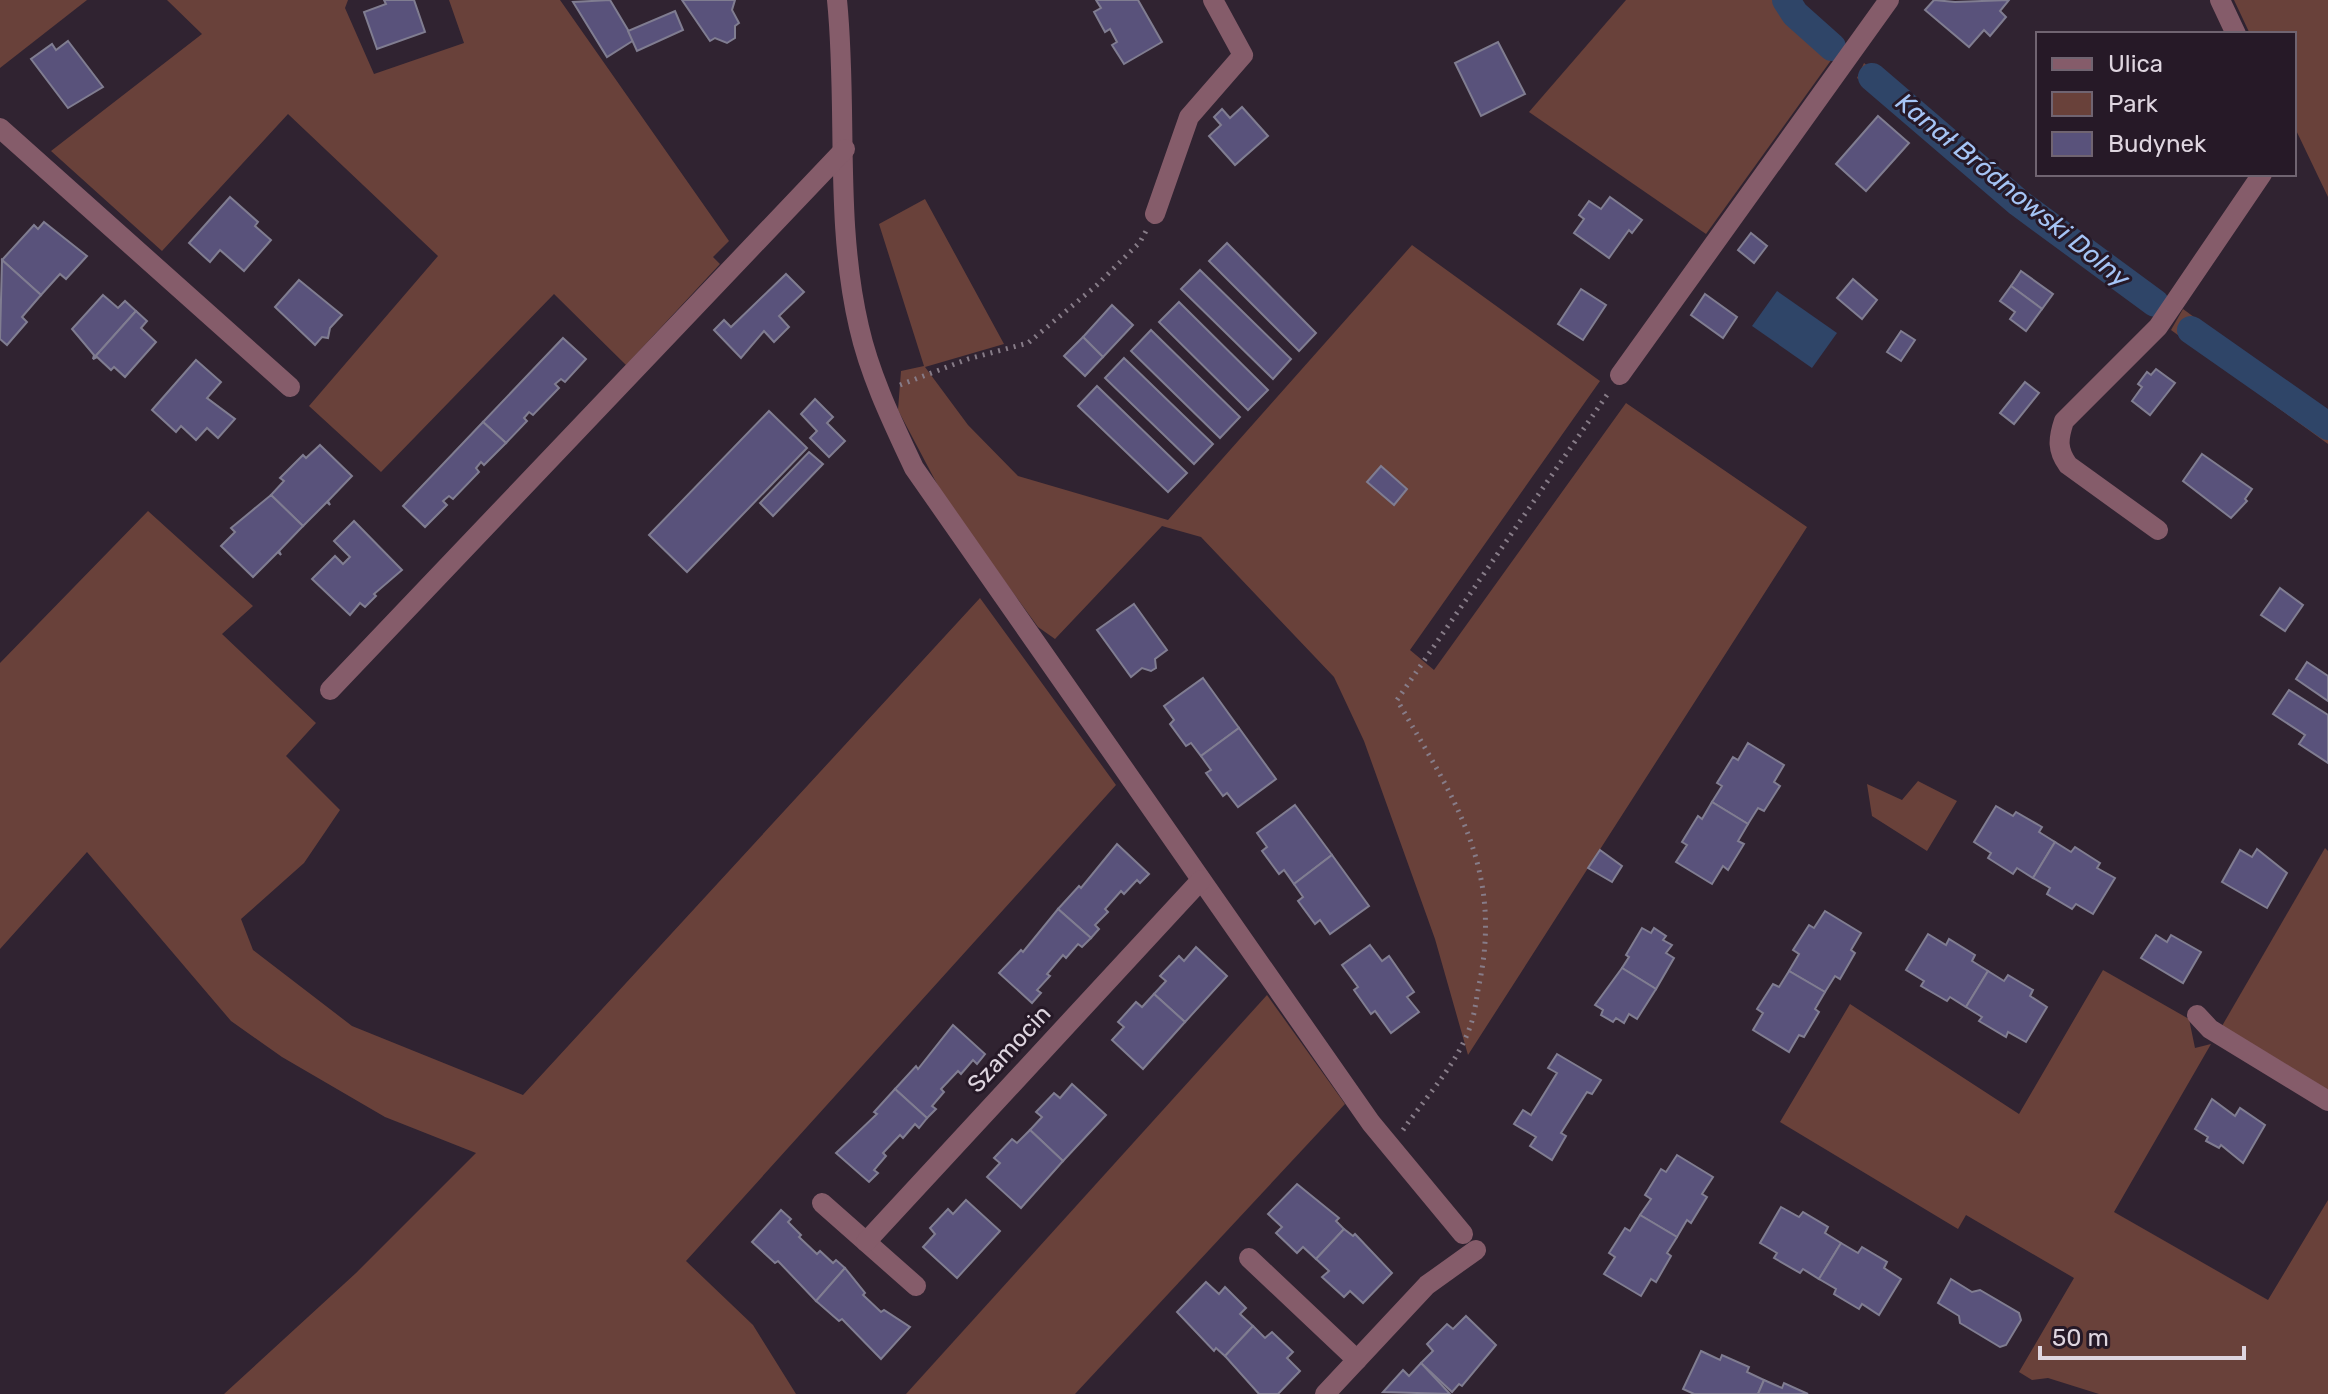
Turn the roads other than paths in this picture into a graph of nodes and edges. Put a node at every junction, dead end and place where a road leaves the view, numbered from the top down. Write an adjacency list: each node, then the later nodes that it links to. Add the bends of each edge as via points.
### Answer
1 (837, 0): 7 (lane)
2 (1213, 0): 9 (lane, via 1243,55 1189,117)
3 (1889, 0): 10 (lane)
4 (2220, 0): 5 (lane)
5 (2235, 32)
6 (0, 128): 11 (lane)
7 (845, 149): 13 (lane); 14 (lane, via 845,241 859,328 914,468 1042,649)
8 (2261, 176): 12 (lane, via 2158,327 2064,421 2058,438 2068,465)
9 (1155, 214)
10 (1620, 375)
11 (290, 387)
12 (2158, 530)
13 (330, 690)
14 (1196, 886): 18 (lane, Szamocin); 21 (lane, via 1390,1148 1470,1242)
15 (2197, 1015): 16 (lane, via 2210,1029)
16 (2328, 1101)
17 (822, 1203): 18 (lane)
18 (866, 1242): 20 (lane)
19 (1249, 1258): 21 (lane)
20 (916, 1286)
21 (1357, 1360): 22 (lane)
22 (1325, 1394)

